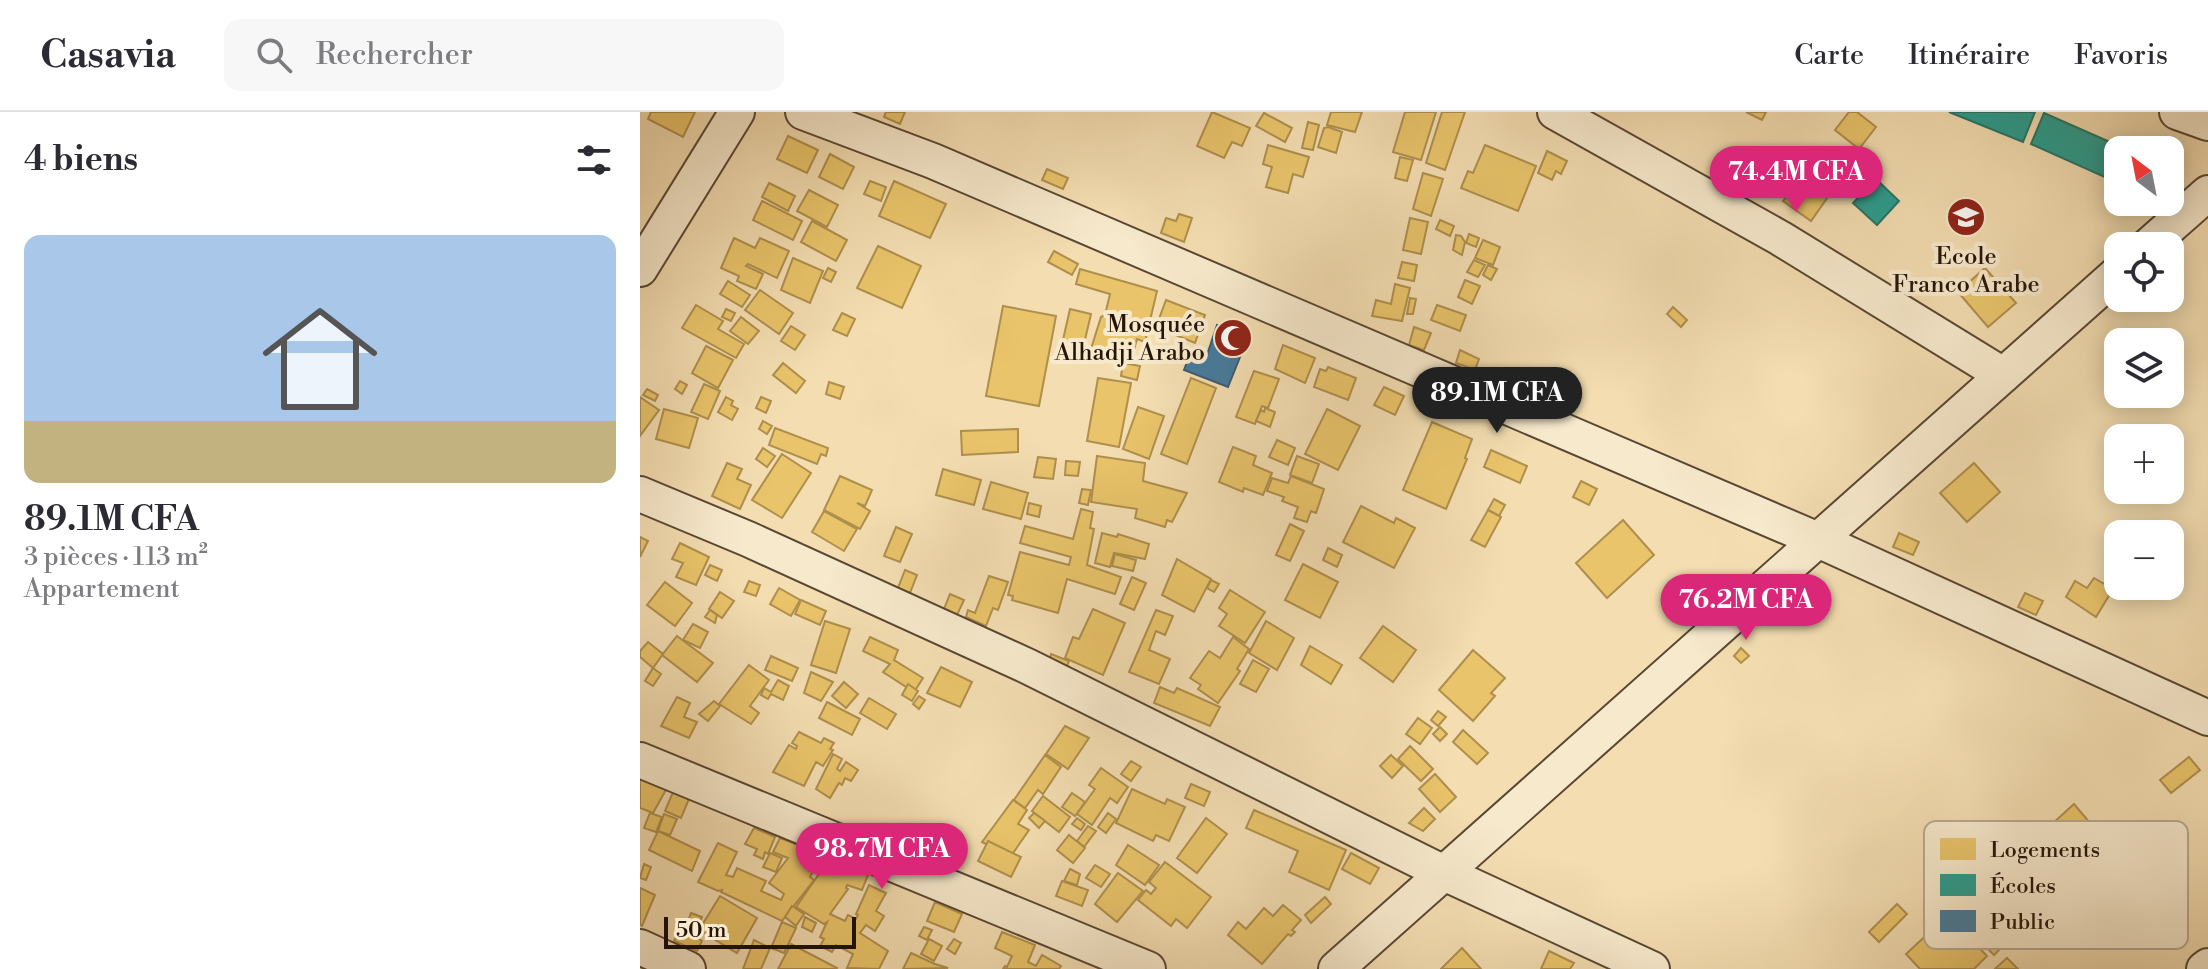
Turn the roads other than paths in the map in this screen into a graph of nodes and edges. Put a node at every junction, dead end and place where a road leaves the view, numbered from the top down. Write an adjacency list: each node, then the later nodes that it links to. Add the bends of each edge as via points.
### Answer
1 (737, 112): 8 (street)
2 (803, 112): 12 (street, via 947,167)
3 (1555, 112): 10 (street, via 1780,238)
4 (2177, 112): 5 (street)
5 (2208, 123)
6 (2208, 193): 7 (street)
7 (2164, 232)
8 (640, 269)
9 (2104, 285): 10 (street)
10 (2003, 375): 12 (street)
11 (640, 494): 15 (street, via 1027,666)
12 (1818, 540): 13 (street); 15 (street)
13 (2208, 718)
14 (640, 760): 18 (street)
15 (1444, 873): 19 (street); 20 (street)
16 (640, 947): 17 (street)
17 (688, 969)
18 (1148, 969)
19 (1336, 969)
20 (1652, 969)

